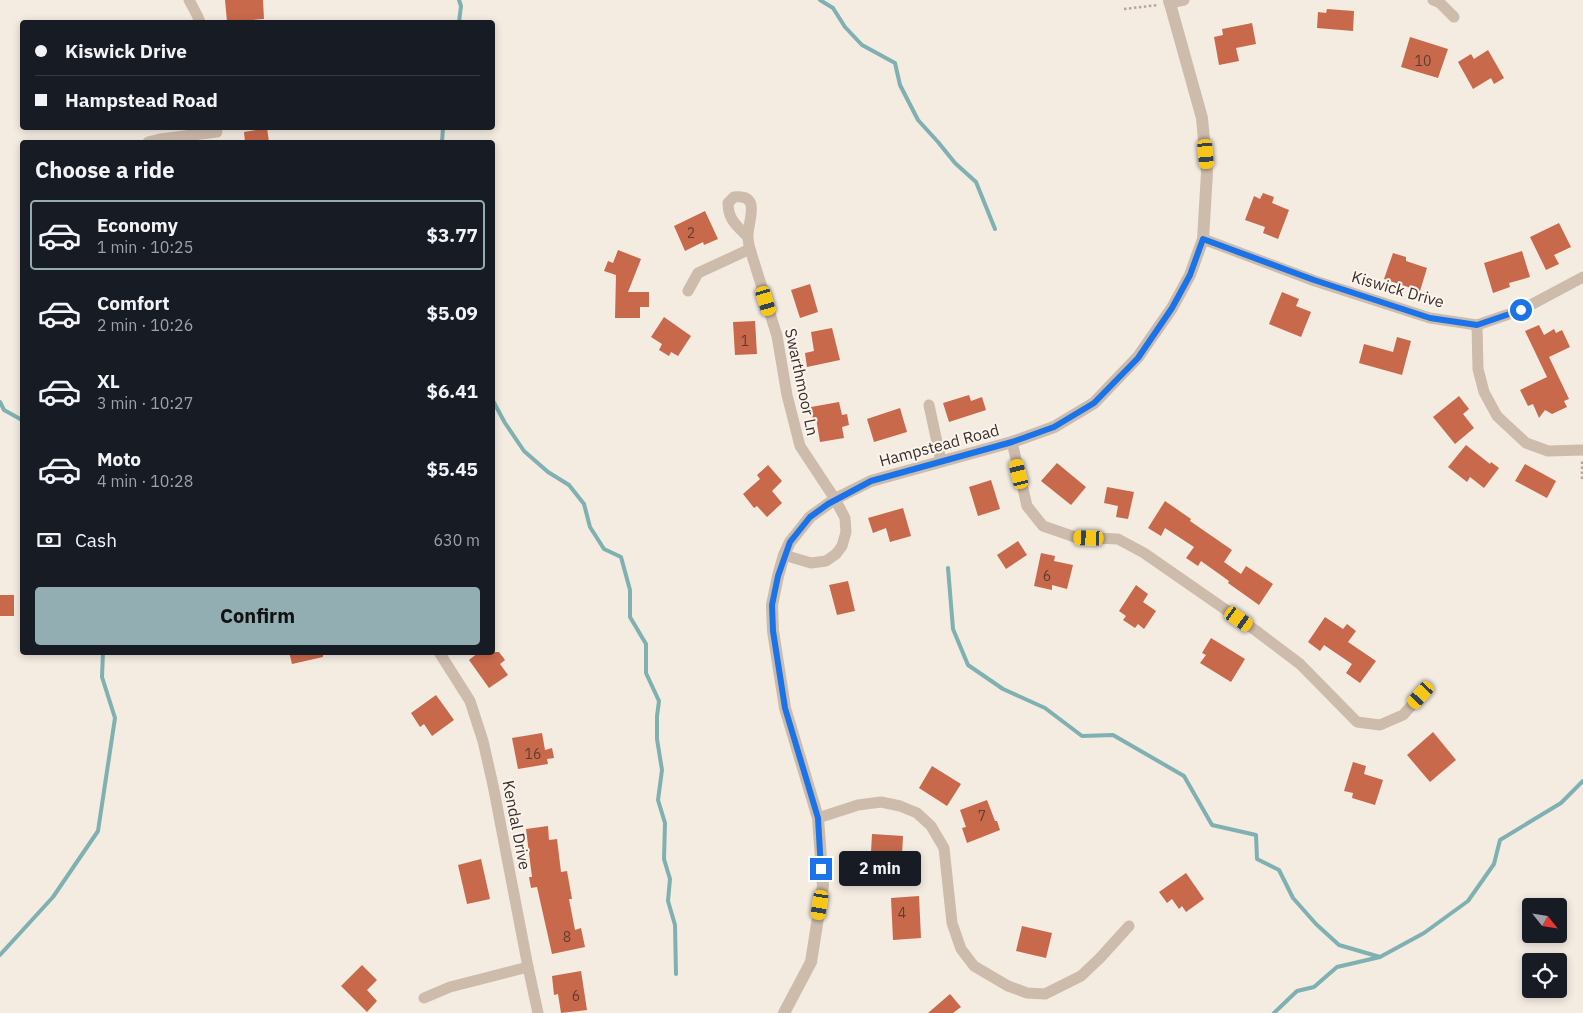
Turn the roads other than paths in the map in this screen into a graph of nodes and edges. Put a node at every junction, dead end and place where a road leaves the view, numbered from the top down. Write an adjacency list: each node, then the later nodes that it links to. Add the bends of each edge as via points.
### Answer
1 (189, 0): 6 (street)
2 (1184, 0): 4 (street)
3 (1433, 0): 5 (street)
4 (1169, 2): 10 (street, Hampstead Road, via 1202,118 1207,172)
5 (1454, 17)
6 (199, 20)
7 (217, 134): 8 (street)
8 (156, 140)
9 (748, 236): 11 (street, Swarthmoor Ln)
10 (1203, 239): 14 (street, Kiswick Drive, via 1430,318); 16 (street, Hampstead Road, via 1190,275 1172,308 1138,358 1094,403 1054,427)
11 (750, 249): 13 (street, via 698,273); 19 (street, Swarthmoor Ln, via 776,336 800,446)
12 (1583, 277): 14 (street, Kiswick Drive, via 1521,310)
13 (688, 291)
14 (1477, 325): 17 (street, via 1478,369 1484,392 1497,416 1526,443 1548,451)
15 (929, 405): 18 (street)
16 (1012, 442): 18 (street, Hampstead Road); 22 (street, via 1027,506 1043,526 1075,537 1118,539 1144,553 1300,664 1357,722 1380,725 1403,715)
17 (1582, 450)
18 (941, 461): 19 (street, Hampstead Road, via 871,481)
19 (835, 499): 20 (street, Hampstead Road, via 810,517); 20 (street, Swarthmoor Ln, via 845,518 846,532 836,554 826,561 811,563)
20 (784, 555): 23 (street, Hampstead Road, via 772,605 773,631 785,708)
21 (441, 655): 25 (street, Kendal Drive, via 470,701 484,741)
22 (1421, 695)
23 (818, 818): 24 (street, via 858,805 881,802 917,813 931,826 944,848 952,923 961,949 974,966 1027,993 1045,994 1081,976); 28 (street, Hampstead Road, via 823,886 811,962)
24 (1130, 926)
25 (528, 967): 26 (street, via 450,987); 27 (street, Kendal Drive)
26 (424, 998)
27 (538, 1013)
28 (784, 1013)

